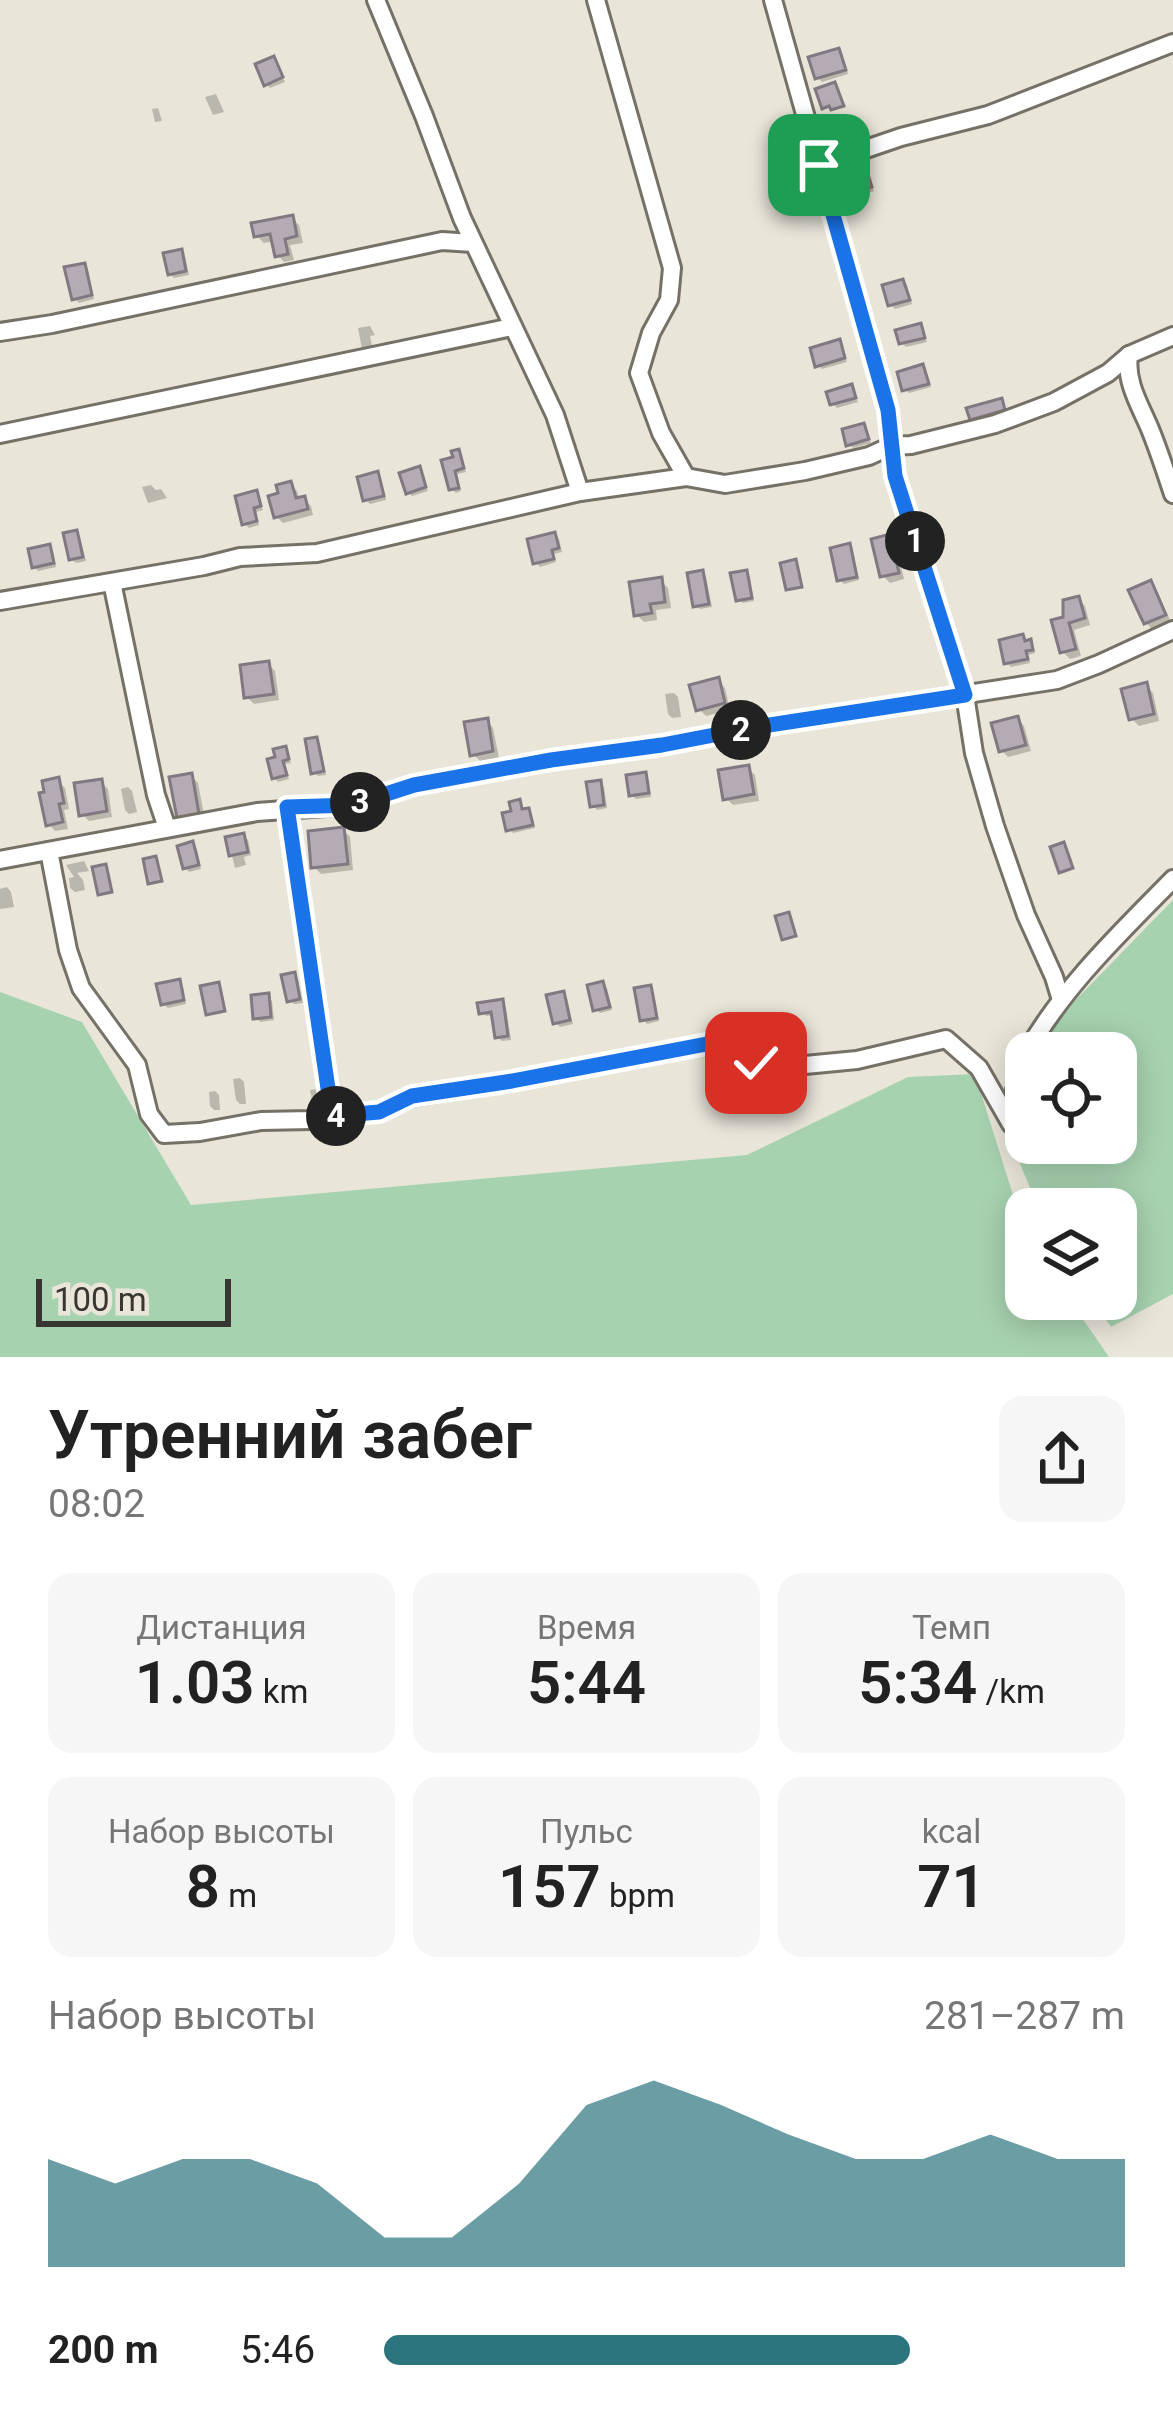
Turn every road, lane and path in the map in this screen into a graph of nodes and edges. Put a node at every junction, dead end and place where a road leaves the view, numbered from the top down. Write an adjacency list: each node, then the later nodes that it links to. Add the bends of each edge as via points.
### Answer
1 (376, 0): 6 (street)
2 (596, 0): 13 (street, via 672,268 669,300 639,374)
3 (773, 0): 5 (street)
4 (1173, 43): 5 (street, via 988,115)
5 (819, 165): 12 (street, via 888,410)
6 (473, 243): 7 (street); 8 (street, via 442,241)
7 (512, 326): 11 (street); 14 (street, via 555,415)
8 (0, 332)
9 (1173, 337): 10 (street)
10 (1129, 356): 12 (street, via 1054,402); 15 (street, via 1133,391)
11 (0, 434)
12 (891, 446): 13 (street, via 725,484); 19 (street)
13 (686, 478): 14 (street)
14 (580, 492): 16 (street, via 317,553 240,557)
15 (1173, 494)
16 (112, 582): 17 (street); 21 (street)
17 (0, 601)
18 (1173, 630): 19 (street, via 1057,680)
19 (965, 695): 20 (street, via 551,760 352,805); 25 (street, via 995,826)
20 (287, 807): 21 (street); 28 (street)
21 (167, 828): 22 (street)
22 (49, 851): 23 (street); 28 (street, via 81,988 136,1065 149,1114 164,1134)
23 (0, 860)
24 (1173, 879): 25 (street)
25 (1061, 1000): 26 (street)
26 (1038, 1032)
27 (1005, 1114): 28 (street, via 979,1068 946,1039 805,1065 756,1063 733,1039)
28 (332, 1116)

